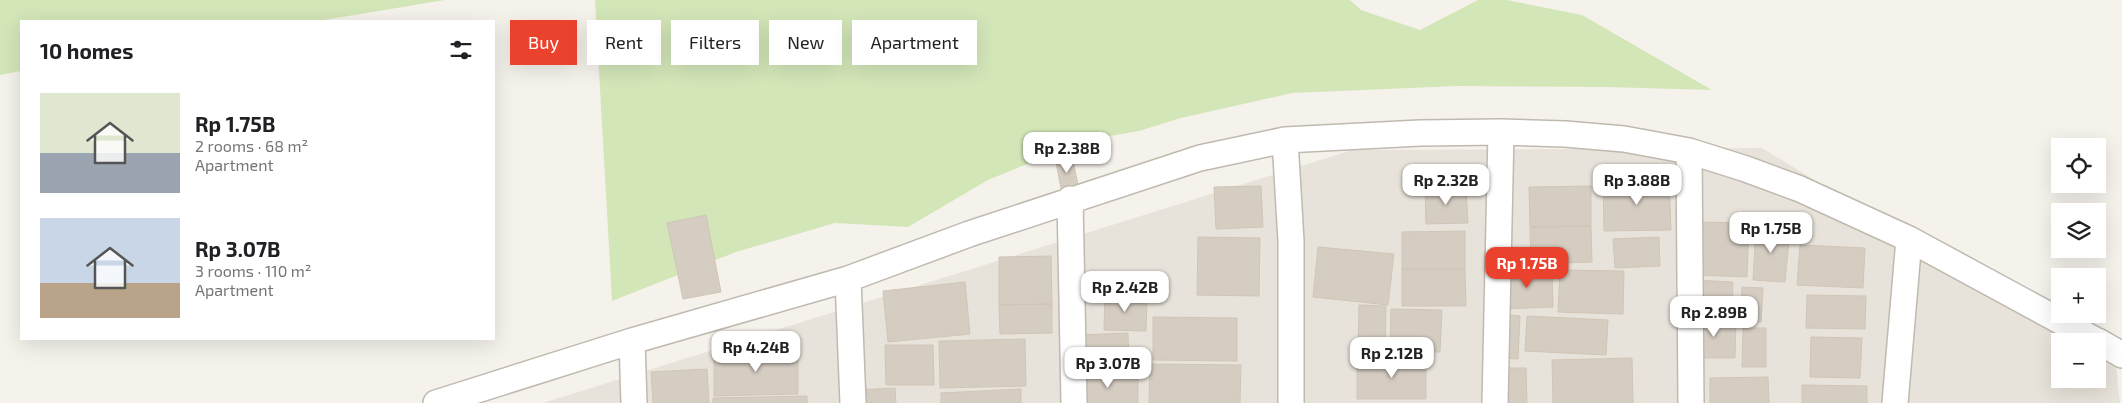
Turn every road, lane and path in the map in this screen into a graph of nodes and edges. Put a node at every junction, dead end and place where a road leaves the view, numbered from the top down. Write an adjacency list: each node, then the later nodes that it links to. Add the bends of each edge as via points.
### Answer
1 (1501, 132): 2 (street, via 1420,132); 3 (street, via 1624,139); 16 (street)
2 (1285, 140): 4 (street, via 1200,158); 15 (street, via 1291,241)
3 (1689, 151): 5 (street, via 1800,189); 17 (street)
4 (1070, 199): 6 (street); 14 (street)
5 (1909, 239): 7 (street); 18 (street)
6 (848, 279): 8 (street); 13 (street)
7 (2082, 333)
8 (632, 341): 11 (street); 12 (street)
9 (2106, 346): 10 (street)
10 (2122, 354)
11 (436, 403)
12 (634, 403)
13 (853, 403)
14 (1074, 403)
15 (1291, 403)
16 (1495, 403)
17 (1691, 403)
18 (1895, 403)

